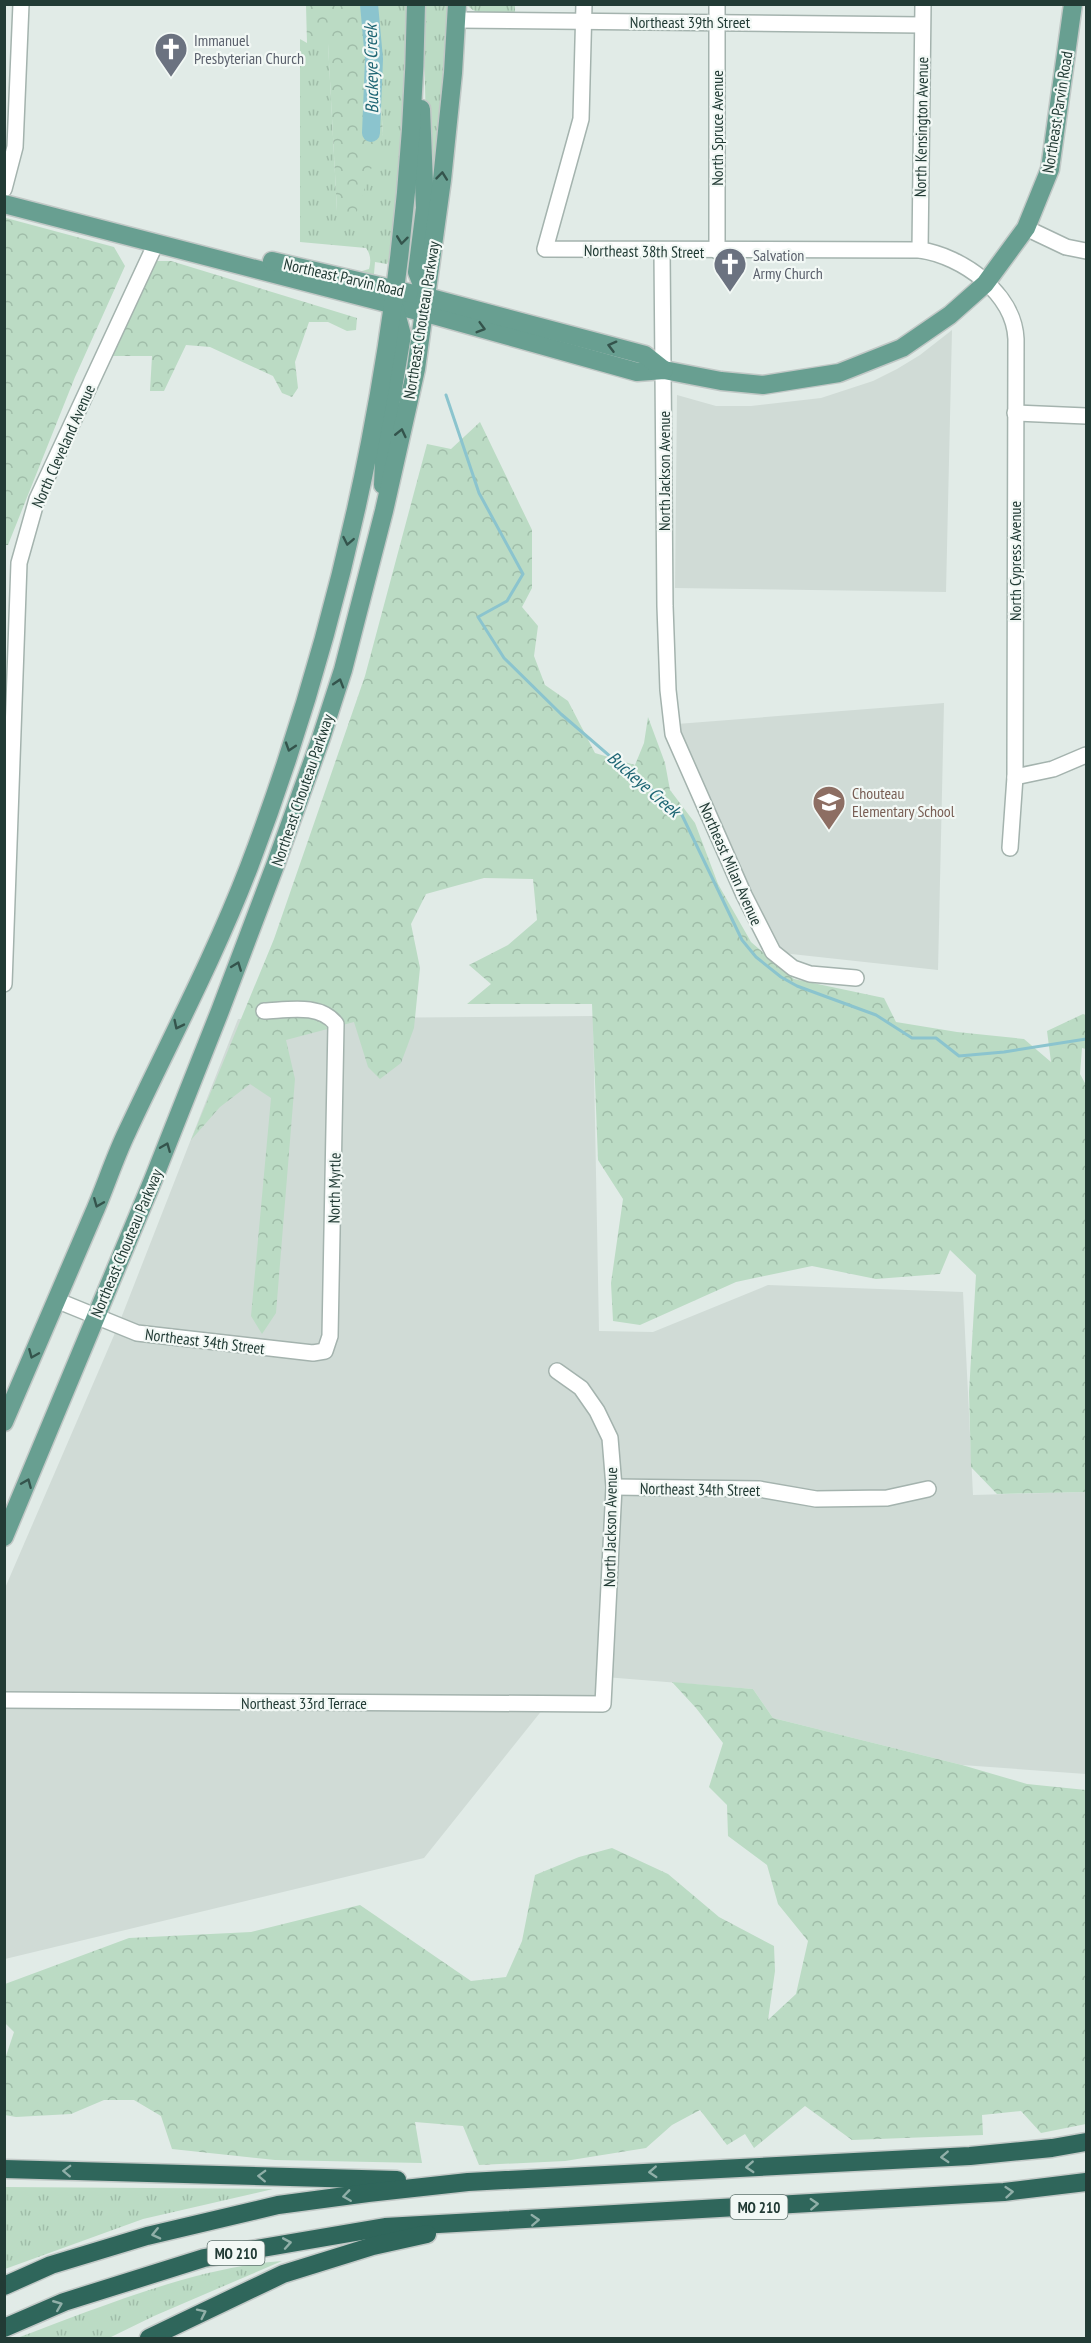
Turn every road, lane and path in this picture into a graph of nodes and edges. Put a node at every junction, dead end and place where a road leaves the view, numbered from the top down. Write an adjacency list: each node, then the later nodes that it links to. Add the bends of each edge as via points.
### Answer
1 (21, 4): 12 (street)
2 (416, 4): 11 (main road, Northeast Chouteau Parkway)
3 (584, 4): 9 (street)
4 (717, 4): 8 (street, North Spruce Avenue)
5 (923, 4): 10 (street, North Kensington Avenue)
6 (1074, 4): 15 (main road, Northeast Parvin Road, via 1050,169)
7 (457, 12): 9 (street, Northeast 39th Street); 23 (main road, Northeast Chouteau Parkway, one-way to 7)
8 (717, 21): 9 (street, Northeast 39th Street); 10 (street, Northeast 39th Street); 19 (street, North Spruce Avenue)
9 (584, 22): 18 (street, Northeast 38th Street, via 581,119 545,249)
10 (922, 25): 17 (street, North Kensington Avenue)
11 (416, 35): 22 (main road, Northeast Chouteau Parkway, one-way to 22, via 404,234); 23 (main road, via 425,208 417,272)
12 (10, 144): 13 (street)
13 (4, 189)
14 (4, 204): 16 (main road, Northeast Parvin Road)
15 (1026, 228): 20 (street); 21 (main road, Northeast Parvin Road)
16 (156, 243): 22 (main road, Northeast Parvin Road); 33 (street, North Cleveland Avenue, via 37,499 19,563)
17 (920, 250): 19 (street, Northeast 38th Street); 21 (street, Northeast 38th Street, via 955,260)
18 (662, 251): 19 (street, Northeast 38th Street); 24 (street, North Jackson Avenue)
19 (717, 251)
20 (1086, 252)
21 (986, 284): 24 (main road, Northeast Parvin Road, via 902,348 838,373 764,385); 25 (street, North Cypress Avenue, via 1005,303 1015,324)
22 (390, 294): 23 (main road, Northeast Parvin Road); 27 (main road, via 402,335 382,463); 35 (main road, Northeast Chouteau Parkway, one-way to 35, via 382,384 342,570 281,774 218,942 125,1137)
23 (429, 309): 24 (main road, Northeast Parvin Road, via 645,355); 27 (main road, Northeast Chouteau Parkway, one-way to 23)
24 (664, 370): 28 (street, North Jackson Avenue)
25 (1015, 413): 26 (street); 30 (street, North Cypress Avenue)
26 (1086, 416)
27 (384, 511): 36 (main road, Northeast Chouteau Parkway, one-way to 27, via 220,1011 321,738 343,670)
28 (668, 690): 32 (street, Northeast Milan Avenue, via 673,734 773,952 793,968 810,974)
29 (1086, 755): 30 (street, via 1053,769)
30 (1015, 777): 31 (street, North Cypress Avenue)
31 (1010, 848)
32 (856, 978)
33 (4, 984)
34 (264, 1011): 37 (street, North Myrtle, via 320,1011 330,1015 336,1024 330,1335)
35 (56, 1300): 36 (street, Northeast 34th Street); 39 (main road, Northeast Chouteau Parkway, one-way to 39)
36 (94, 1317): 37 (street, Northeast 34th Street, via 137,1334 313,1353); 42 (main road, Northeast Chouteau Parkway, one-way to 36)
37 (325, 1351)
38 (557, 1371): 40 (street, North Jackson Avenue, via 581,1388 597,1411 610,1438)
39 (4, 1422)
40 (614, 1487): 41 (street, Northeast 34th Street, via 759,1489 816,1499 886,1498); 44 (street, North Jackson Avenue)
41 (928, 1489)
42 (4, 1537)
43 (4, 1700): 44 (street, Northeast 33rd Terrace)
44 (603, 1704)
45 (1086, 2142): 47 (highway, MO 210, one-way to 47, via 970,2156)
46 (4, 2169): 47 (highway, one-way to 46)
47 (468, 2182): 50 (highway, MO 210, one-way to 50, via 278,2205 147,2236 51,2265)
48 (1086, 2182): 49 (highway, MO 210, one-way to 48, via 1004,2192)
49 (477, 2224): 51 (highway, MO 210, one-way to 49, via 64,2302 204,2258 385,2227); 52 (highway, one-way to 49, via 283,2274 373,2246)
50 (4, 2286)
51 (4, 2328)
52 (149, 2338)

